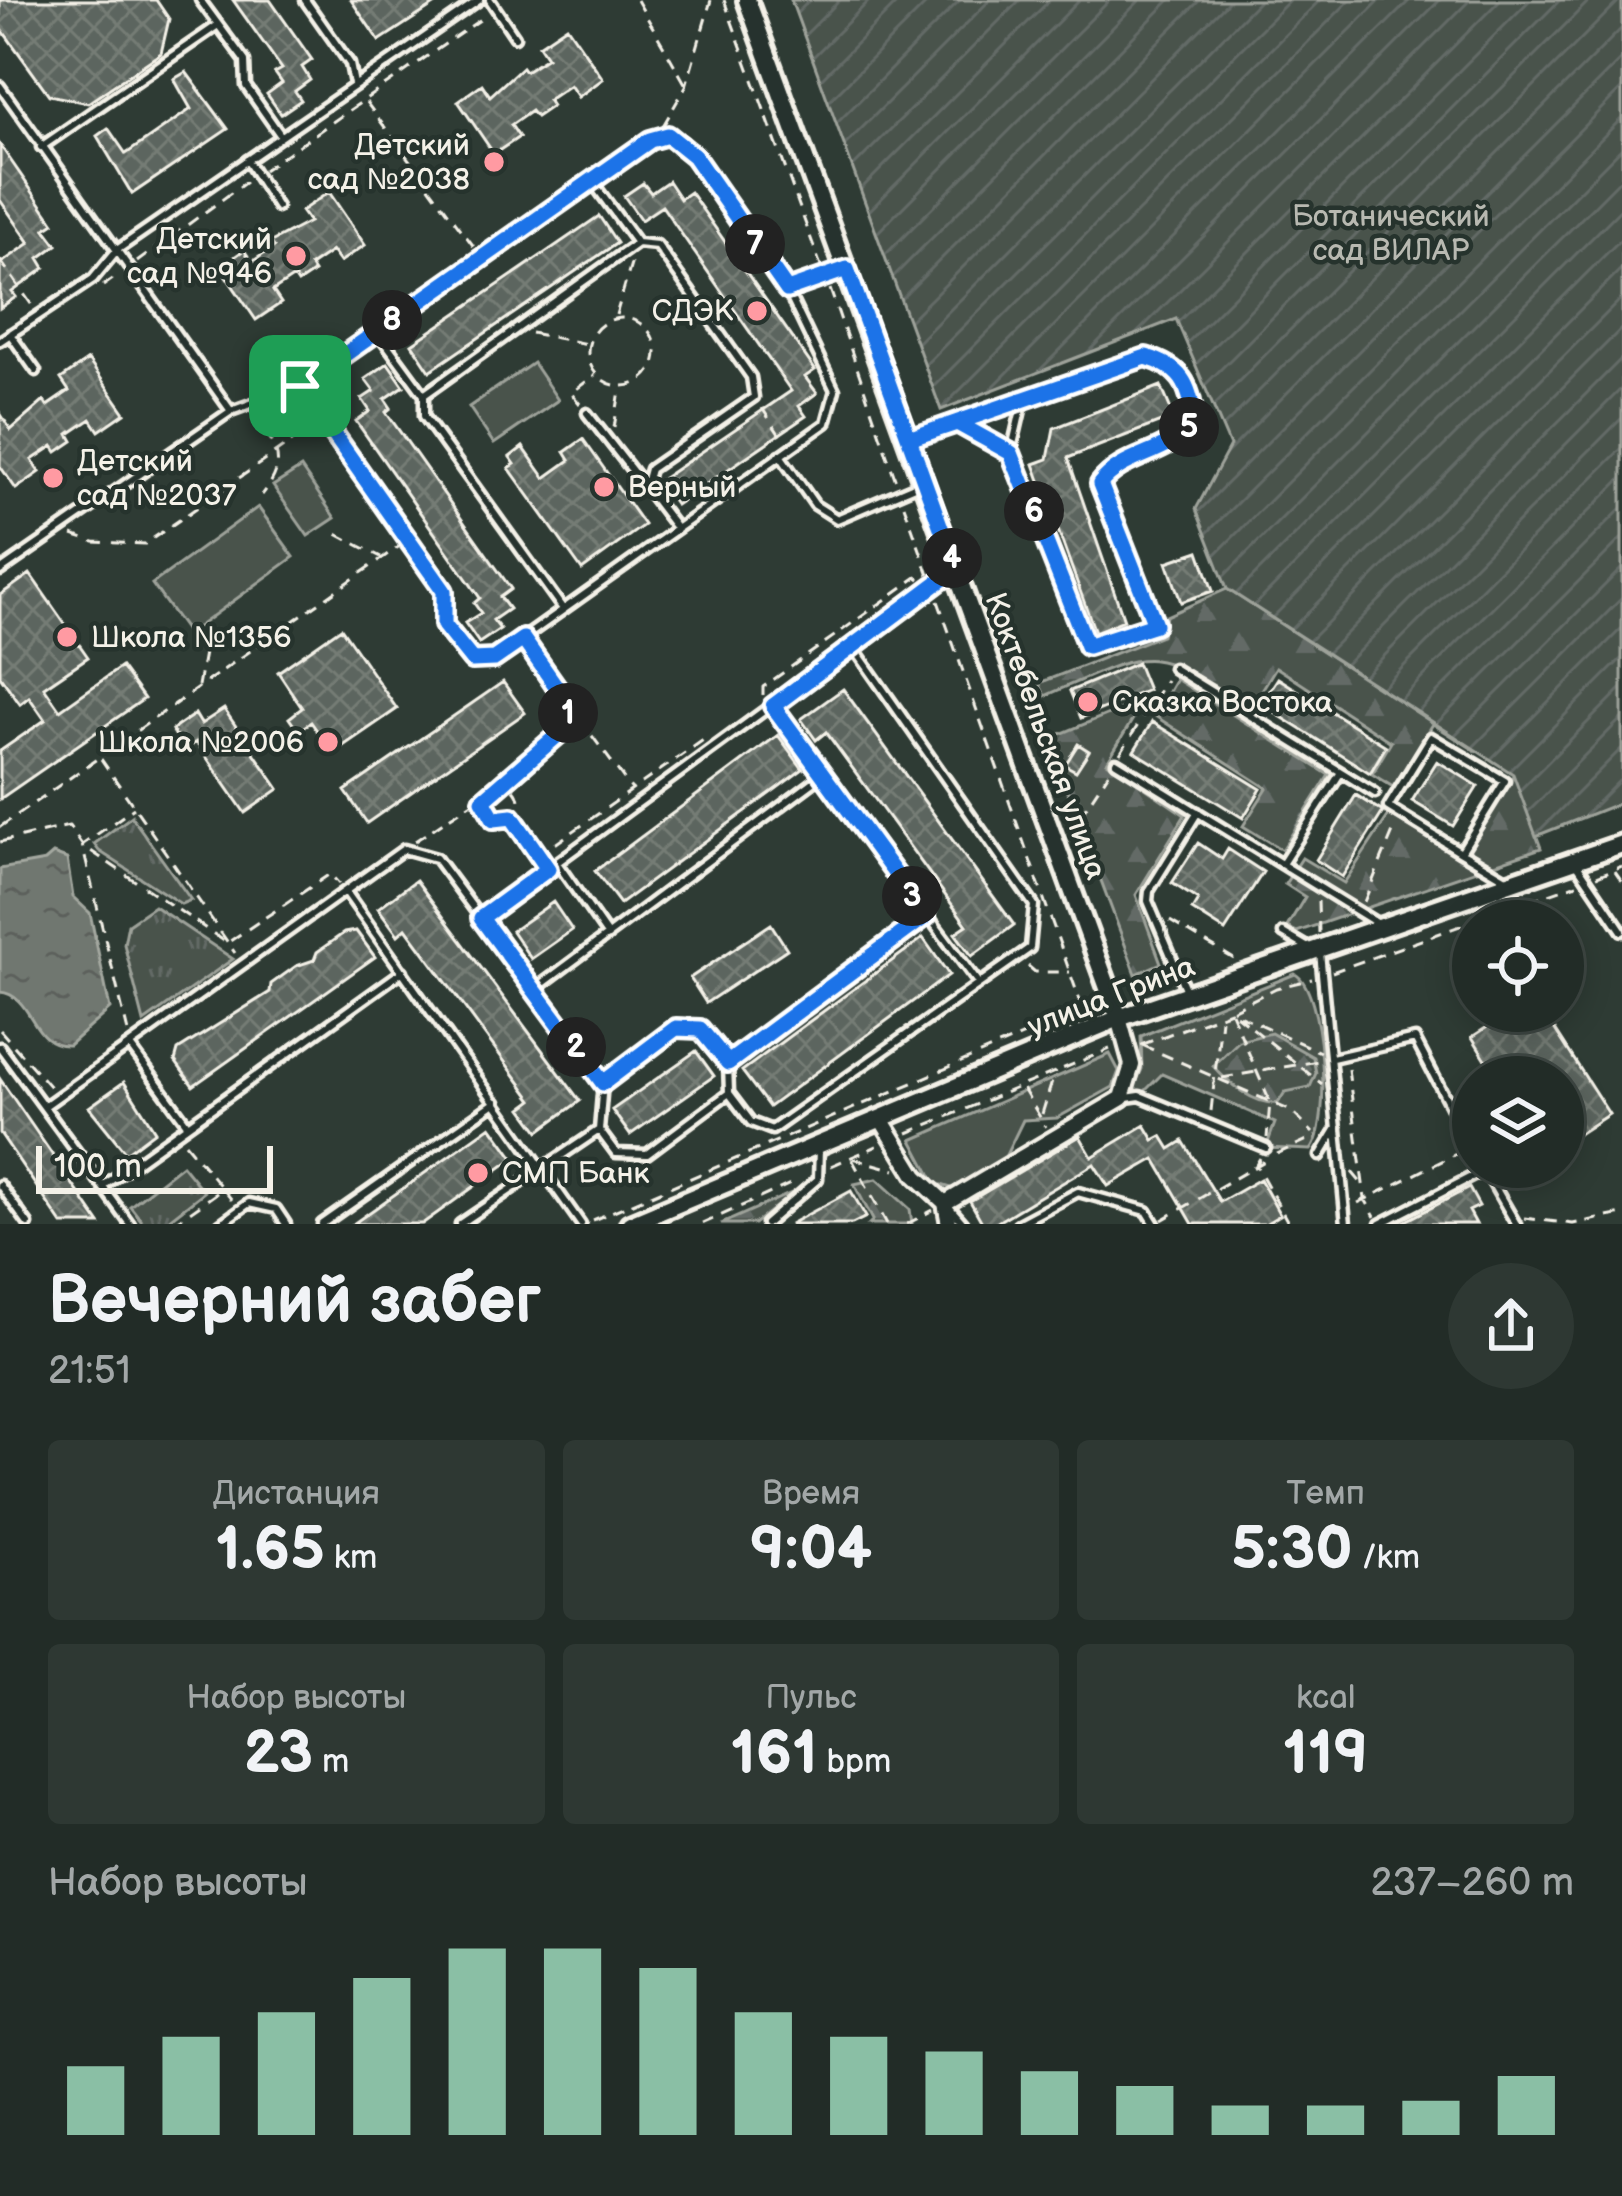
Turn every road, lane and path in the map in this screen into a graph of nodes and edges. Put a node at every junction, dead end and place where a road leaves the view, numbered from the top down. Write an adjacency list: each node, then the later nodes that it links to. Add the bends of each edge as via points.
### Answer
1 (200, 0): 9 (lane)
2 (305, 0): 12 (lane, via 350,64)
3 (490, 0): 10 (lane)
4 (637, 0): 13 (path)
5 (711, 0): 13 (path)
6 (724, 0): 25 (path)
7 (747, 0): 24 (street, Коктебельская улица)
8 (476, 1): 12 (lane)
9 (218, 26): 14 (lane, via 244,61 245,86); 16 (lane)
10 (515, 37)
11 (0, 86): 16 (lane)
12 (354, 86): 14 (lane); 22 (path)
13 (686, 86): 15 (path)
14 (281, 136): 17 (lane)
15 (656, 138): 18 (lane); 26 (lane, via 668,135 694,156)
16 (41, 147): 21 (lane)
17 (247, 160): 19 (lane); 21 (lane)
18 (591, 180): 20 (lane); 22 (lane)
19 (277, 207)
20 (637, 243): 28 (path); 29 (lane); 39 (lane, via 657,245 751,377)
21 (117, 250): 27 (lane, via 93,279); 42 (lane)
22 (480, 256): 30 (lane)
23 (0, 260): 27 (path)
24 (847, 269): 25 (lane); 46 (street, Коктебельская улица)
25 (825, 277): 26 (lane); 54 (path)
26 (787, 290): 48 (lane, via 835,390 826,422)
27 (39, 315): 31 (lane)
28 (615, 317): 33 (path); 37 (path, via 644,328 658,352 642,379)
29 (514, 330): 33 (path); 38 (lane)
30 (376, 331): 36 (lane); 38 (lane)
31 (10, 334): 32 (lane); 34 (lane)
32 (0, 341)
33 (588, 345): 35 (path)
34 (36, 371)
35 (597, 374): 37 (path); 43 (path, via 571,393)
36 (300, 386): 41 (lane); 44 (lane)
37 (620, 388): 47 (path)
38 (424, 394): 66 (lane, via 424,416)
39 (754, 397): 48 (path); 53 (lane, via 650,470)
40 (1023, 401): 45 (lane); 50 (lane); 50 (lane, via 1146,357 1179,370 1194,419 1184,435 1111,470 1100,484 1155,624 1087,646)
41 (246, 406): 42 (lane); 49 (path)
42 (231, 411): 64 (lane)
43 (587, 413): 47 (lane)
44 (323, 419): 49 (path); 59 (lane)
45 (957, 423): 46 (lane); 50 (path)
46 (909, 439): 52 (street, Коктебельская улица)
47 (612, 445): 53 (lane)
48 (789, 449): 51 (lane)
49 (279, 450): 55 (path, via 280,473); 60 (path)
50 (1011, 453)
51 (779, 455): 54 (lane, via 814,505 837,519); 56 (lane)
52 (924, 482): 54 (lane); 63 (street, Коктебельская улица)
53 (645, 487): 56 (lane)
54 (899, 492): 65 (path)
55 (262, 495)
56 (677, 529): 66 (lane)
57 (337, 534): 62 (path)
58 (77, 537): 60 (path)
59 (408, 540): 62 (path); 68 (lane, via 444,591 444,625 472,660 494,659)
60 (145, 544): 61 (path)
61 (155, 549)
62 (382, 558): 71 (path)
63 (956, 569): 65 (lane); 129 (street, Коктебельская улица)
64 (0, 571)
65 (933, 587): 69 (lane); 73 (path, via 917,577 763,687 763,697); 122 (path)
66 (563, 610): 68 (lane)
67 (209, 625): 71 (path)
68 (523, 639): 72 (path)
69 (854, 648): 73 (lane); 124 (lane, via 1034,905 1030,948)
70 (1173, 668): 77 (path); 78 (lane)
71 (198, 688): 76 (path)
72 (565, 699): 80 (path, via 570,719 560,733); 81 (path)
73 (784, 699): 74 (lane)
74 (773, 706): 79 (lane); 84 (lane)
75 (707, 737): 81 (path)
76 (100, 757): 85 (path); 89 (path)
77 (1116, 761): 86 (lane); 90 (path)
78 (1341, 772): 82 (lane); 99 (lane)
79 (823, 776): 110 (lane); 115 (lane)
80 (497, 784): 83 (path); 88 (path, via 518,795)
81 (632, 790): 84 (path); 96 (path)
82 (1375, 793)
83 (485, 794): 88 (path, via 489,816); 94 (path)
84 (641, 802): 97 (lane)
85 (134, 808): 93 (path); 116 (path)
86 (1198, 812): 99 (lane); 108 (lane, via 1149,891)
87 (1400, 814): 95 (lane); 95 (lane, via 1388,807 1431,736 1504,782); 109 (path)
88 (512, 817): 96 (path)
89 (0, 827)
90 (1070, 833)
91 (0, 842): 93 (path, via 69,826)
92 (1622, 844): 98 (street, улица Грина)
93 (82, 845): 116 (path); 131 (path)
94 (404, 849): 107 (lane); 111 (lane, via 436,858)
95 (1462, 852): 105 (lane)
96 (538, 856): 101 (path)
97 (556, 863): 101 (lane); 115 (lane)
98 (1576, 863): 103 (lane); 105 (street, улица Грина)
99 (1282, 864): 106 (lane)
100 (1622, 866): 102 (path)
101 (548, 869): 111 (lane)
102 (1614, 869): 103 (path); 104 (path)
103 (1587, 880): 113 (lane); 123 (path)
104 (1622, 881)
105 (1514, 884): 112 (street, улица Грина)
106 (1318, 887): 109 (lane); 117 (path)
107 (346, 892): 116 (path, via 330,874); 119 (lane); 121 (lane)
108 (1152, 910): 118 (path); 126 (lane)
109 (1360, 913): 112 (lane)
110 (926, 916): 124 (lane); 136 (lane)
111 (481, 918): 125 (lane)
112 (1383, 927): 117 (street, улица Грина)
113 (1622, 931)
114 (1283, 933): 117 (lane)
115 (608, 936): 125 (lane)
116 (227, 943): 119 (path)
117 (1316, 949): 123 (lane); 126 (street, улица Грина)
118 (1236, 960)
119 (244, 964): 131 (lane)
120 (1024, 964): 122 (path, via 1035,972)
121 (403, 971): 147 (lane); 155 (lane)
122 (1072, 972): 197 (path, via 1082,1010)
123 (1323, 975): 127 (path); 135 (lane)
124 (979, 984): 143 (lane, via 772,1130 751,1122)
125 (534, 990): 141 (lane)
126 (1187, 994): 129 (street, улица Грина)
127 (1230, 1011): 128 (path); 135 (path); 137 (path); 139 (path)
128 (1222, 1017): 132 (path); 140 (path)
129 (1119, 1018): 132 (street); 153 (street, улица Грина)
130 (0, 1030): 145 (path)
131 (132, 1043): 145 (lane); 155 (lane)
132 (1134, 1043): 138 (path); 140 (path); 146 (street)
133 (0, 1047): 149 (lane)
134 (1346, 1054): 135 (lane); 150 (lane, via 1415,1039); 151 (path)
135 (1332, 1058): 137 (path); 144 (lane)
136 (728, 1063): 141 (lane, via 700,1029 676,1028); 143 (lane)
137 (1300, 1064): 139 (path); 144 (path)
138 (1056, 1071): 142 (path); 152 (path)
139 (1258, 1072): 140 (path); 148 (path)
140 (1217, 1079): 148 (path); 154 (path)
141 (603, 1083): 157 (lane)
142 (1022, 1087): 152 (path); 160 (path)
143 (729, 1093): 157 (lane, via 647,1154 616,1153)
144 (1335, 1095): 151 (path); 156 (lane)
145 (58, 1096): 149 (lane)
146 (1122, 1098): 154 (lane, via 1140,1096); 161 (street)
147 (497, 1102): 170 (lane); 195 (lane)
148 (1270, 1102): 158 (path); 164 (path)
149 (46, 1105): 177 (lane)
150 (1452, 1110)
151 (1353, 1112): 176 (path)
152 (1041, 1116): 161 (path)
153 (881, 1119): 160 (street); 162 (street, улица Грина)
154 (1209, 1125): 164 (lane)
155 (188, 1126): 159 (lane)
156 (1337, 1128): 163 (lane); 168 (lane)
157 (599, 1130): 170 (lane)
158 (1314, 1135): 163 (path); 169 (path)
159 (173, 1136): 177 (lane); 179 (path)
160 (892, 1140): 166 (path); 173 (street)
161 (1051, 1141): 183 (street)
162 (819, 1145): 172 (lane); 198 (street, улица Грина)
163 (1326, 1146): 165 (lane)
164 (1266, 1148): 169 (path)
165 (1320, 1156)
166 (851, 1157): 172 (path); 173 (path); 201 (path)
167 (1452, 1157): 171 (path)
168 (1342, 1161): 176 (path); 184 (lane)
169 (1256, 1165): 206 (path); 207 (path)
170 (545, 1168): 196 (lane); 197 (lane)
171 (1426, 1169): 174 (path); 181 (path)
172 (818, 1172): 199 (path); 200 (lane)
173 (916, 1176): 183 (street)
174 (1395, 1184): 182 (path); 185 (path)
175 (0, 1185): 190 (lane)
176 (1363, 1185): 182 (path)
177 (103, 1186): 191 (lane)
178 (1452, 1187): 181 (lane)
179 (223, 1188): 186 (path); 192 (path)
180 (1495, 1188): 187 (lane)
181 (1439, 1194): 185 (lane)
182 (1365, 1199): 184 (path); 209 (path)
183 (945, 1203): 203 (street); 204 (lane)
184 (1346, 1209): 208 (lane)
185 (1409, 1209): 209 (lane)
186 (240, 1210): 193 (lane); 194 (lane, via 249,1203 276,1209)
187 (1508, 1212): 188 (path, via 1573,1224); 210 (lane)
188 (1622, 1214)
189 (917, 1219): 202 (path)
190 (28, 1224)
191 (130, 1224)
192 (173, 1224)
193 (220, 1224)
194 (286, 1224)
195 (322, 1224)
196 (460, 1224)
197 (583, 1224)
198 (630, 1224)
199 (702, 1224)
200 (766, 1224)
201 (887, 1224)
202 (907, 1224)
203 (949, 1224)
204 (964, 1224)
205 (1018, 1224): 206 (lane, via 1078,1192 1147,1211)
206 (1155, 1224)
207 (1289, 1224)
208 (1346, 1224)
209 (1380, 1224)
210 (1516, 1224)

